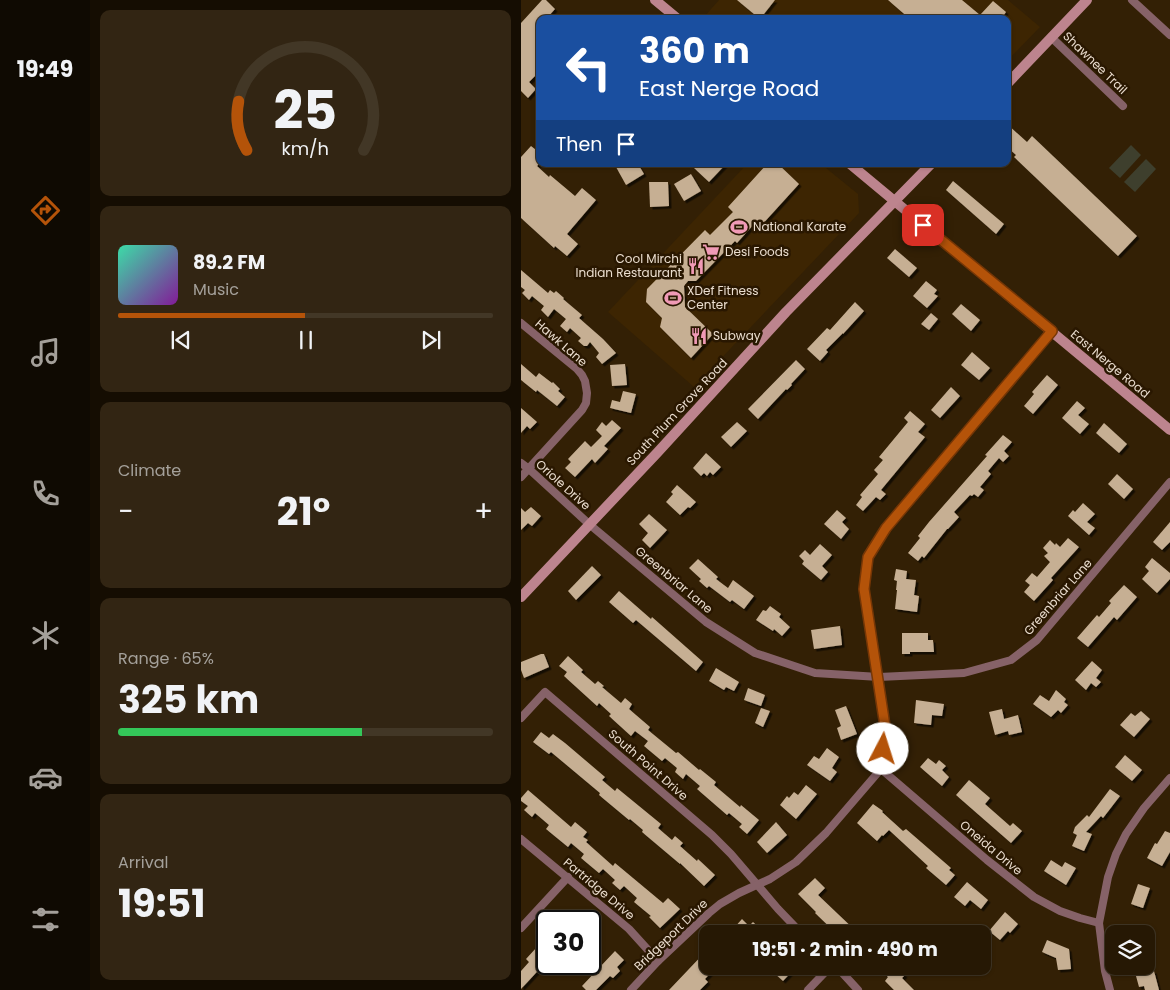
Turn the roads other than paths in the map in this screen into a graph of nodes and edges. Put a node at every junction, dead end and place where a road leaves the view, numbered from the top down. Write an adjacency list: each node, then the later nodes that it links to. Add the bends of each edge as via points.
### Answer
1 (655, 0): 4 (street)
2 (1087, 0): 6 (street)
3 (1131, 0): 5 (street)
4 (673, 15)
5 (1170, 35)
6 (1051, 37): 7 (street); 8 (street, Shawnee Trail)
7 (1011, 80)
8 (1123, 106)
9 (854, 167): 11 (street, East Nerge Road)
10 (928, 167): 11 (street, South Plum Grove Road)
11 (895, 202): 13 (street, East Nerge Road); 19 (street, South Plum Grove Road, via 786,312)
12 (521, 323): 16 (street, Hawk Lane, via 577,369 585,381 587,398 582,410)
13 (1052, 331): 14 (street, East Nerge Road); 21 (street, via 886,528 868,557 864,589)
14 (1170, 430)
15 (521, 463): 16 (street, Oriole Drive)
16 (529, 469): 17 (street); 19 (street, Oriole Drive)
17 (521, 477)
18 (1170, 482): 21 (street, Greenbriar Lane, via 1037,640 1011,660 964,673)
19 (589, 524): 20 (street, South Plum Grove Road); 21 (street, Greenbriar Lane, via 706,622 755,653 815,673)
20 (521, 596)
21 (879, 676): 23 (street, via 885,726)
22 (521, 718): 27 (street, South Point Drive, via 545,692 712,835)
23 (881, 769): 27 (street, Bridgeport Drive, via 826,833 796,862); 28 (street, Oneida Drive, via 1033,897 1060,911)
24 (1170, 778): 28 (street, via 1144,808 1119,847 1108,877)
25 (521, 839): 26 (street, Partridge Drive)
26 (568, 877): 30 (street); 31 (street, Partridge Drive, via 629,929)
27 (758, 885): 29 (street); 31 (street, Bridgeport Drive, via 721,904)
28 (1099, 922): 37 (street)
29 (793, 925)
30 (521, 928)
31 (658, 962): 34 (street, Bridgeport Drive)
32 (822, 975): 35 (street)
33 (844, 975): 36 (street)
34 (631, 990)
35 (808, 990)
36 (858, 990)
37 (1110, 990)

